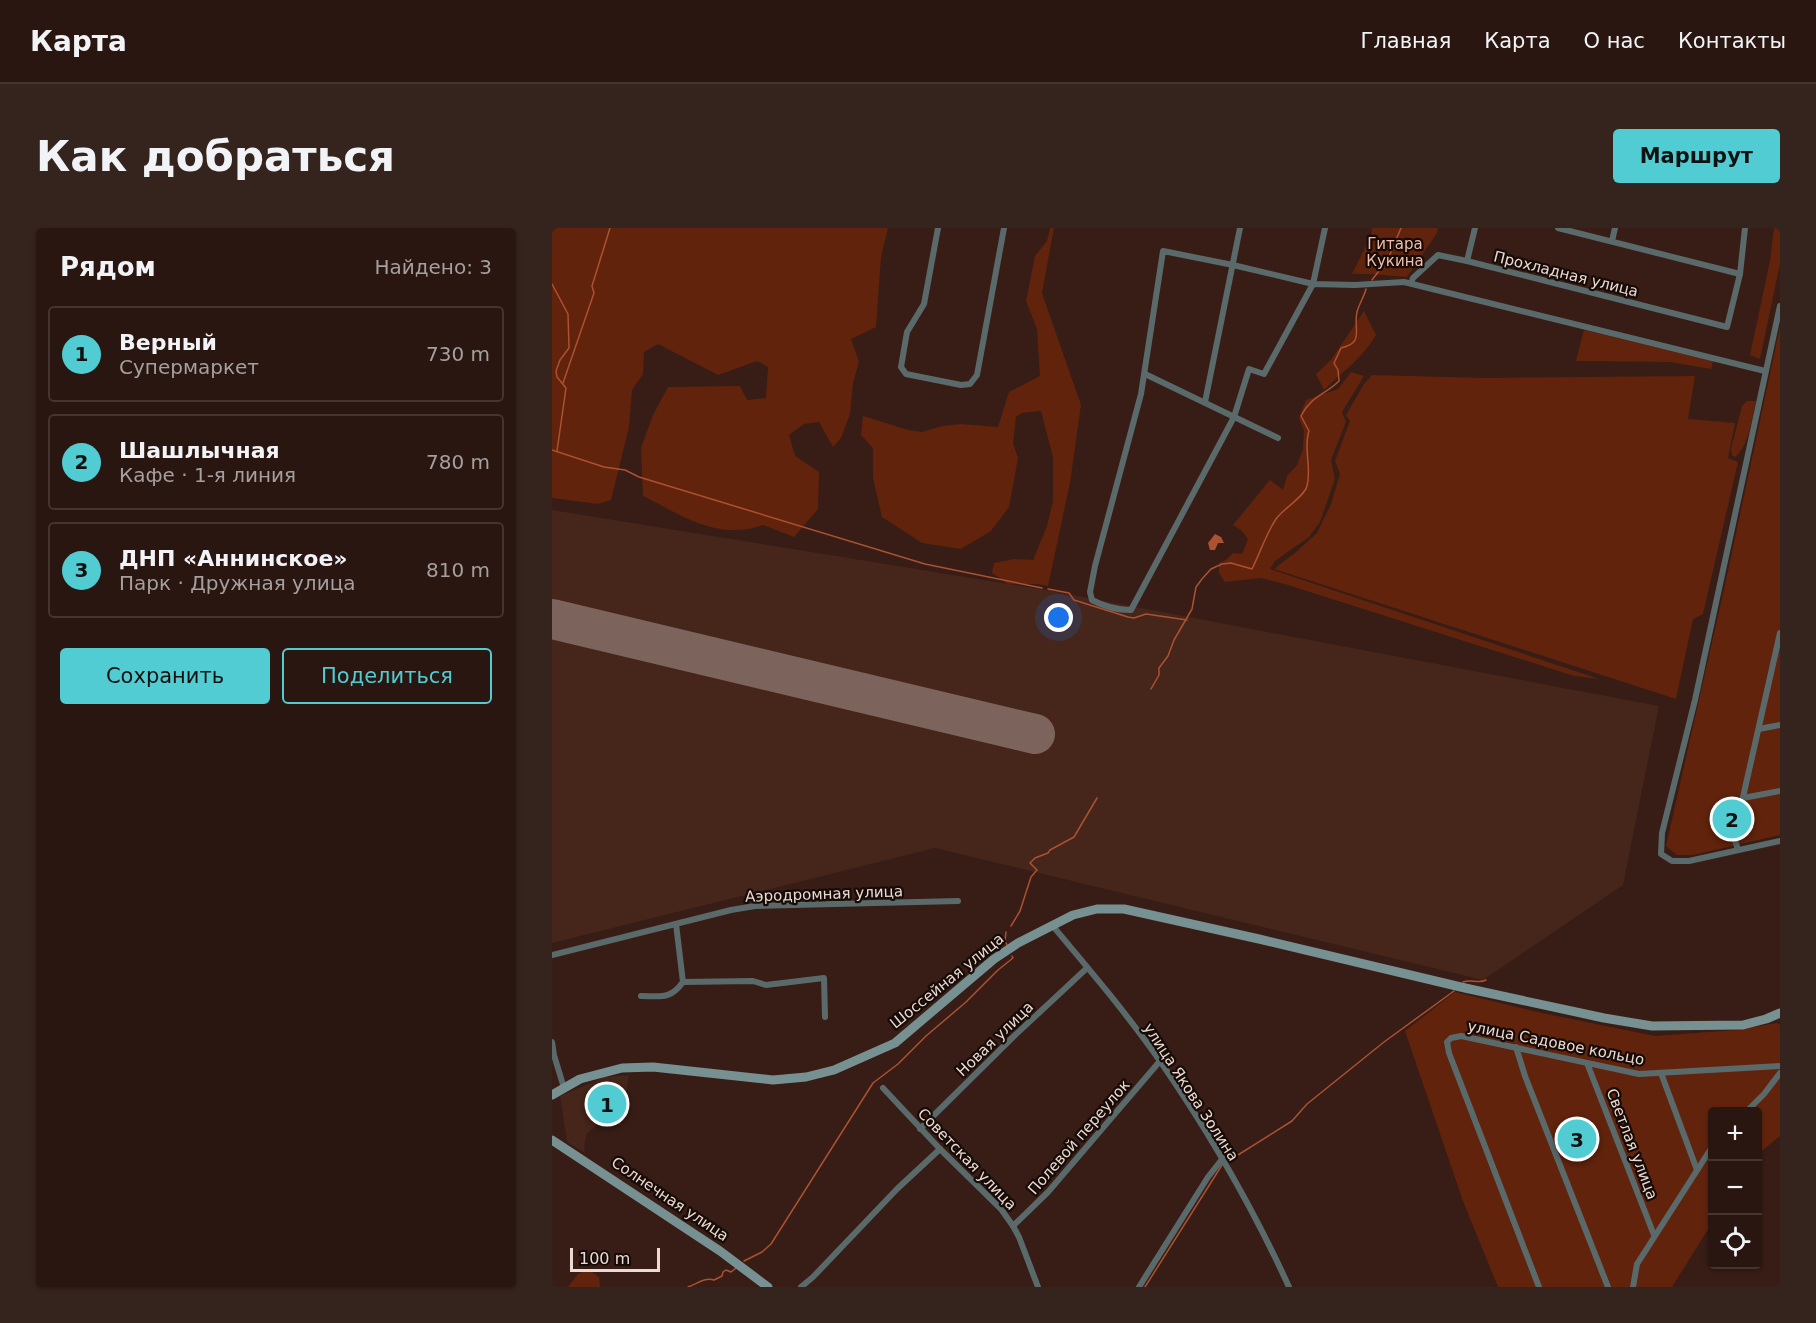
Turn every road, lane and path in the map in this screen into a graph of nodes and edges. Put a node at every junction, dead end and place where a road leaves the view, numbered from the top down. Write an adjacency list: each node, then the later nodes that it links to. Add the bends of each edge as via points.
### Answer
1 (938, 228): 2 (street, via 924,304 907,332 901,367 906,374 961,385 970,384 977,375)
2 (1004, 228)
3 (1240, 228): 11 (street)
4 (1324, 228): 14 (street)
5 (1475, 228): 10 (street)
6 (1558, 228): 9 (street)
7 (1615, 228): 9 (street)
8 (1745, 228): 12 (street)
9 (1612, 241): 12 (street)
10 (1467, 261): 12 (street, Прохладная улица, via 1727,327); 13 (street, Прохладная улица, via 1438,255)
11 (1233, 265): 14 (street); 17 (street, via 1163,251); 18 (street)
12 (1740, 274)
13 (1411, 283): 14 (street); 16 (street)
14 (1313, 284): 19 (street, via 1264,374 1249,369)
15 (1780, 306): 16 (street)
16 (1765, 371): 28 (street, via 1661,843 1662,854 1672,861)
17 (1146, 374): 18 (street); 19 (street, via 1090,592 1092,600 1103,606 1131,610)
18 (1204, 402): 19 (street)
19 (1234, 417): 20 (street)
20 (1278, 438)
21 (1780, 633): 22 (street)
22 (1777, 658): 24 (street)
23 (1780, 725): 24 (street)
24 (1760, 729): 26 (street)
25 (1780, 791): 26 (street)
26 (1743, 798): 28 (street, via 1734,837)
27 (1780, 841): 28 (street)
28 (1738, 850)
29 (958, 901): 30 (street, Аэродромная улица, via 769,905)
30 (676, 924): 32 (street, Аэродромная улица); 34 (street)
31 (1051, 924): 33 (street, улица Якова Золина); 36 (main road, Шоссейная улица, via 1097,909 1124,909 1465,988 1652,1026 1743,1025); 45 (main road, Шоссейная улица, via 994,959 896,1043 834,1070 773,1080 653,1067 622,1068 589,1076)
32 (552, 955)
33 (1087, 968): 40 (street, улица Якова Золина); 49 (street, Новая улица)
34 (682, 982): 35 (street, via 675,993); 37 (street, via 753,981 766,985 824,978)
35 (641, 996)
36 (1780, 1013)
37 (825, 1017)
38 (552, 1042): 45 (street)
39 (1516, 1047): 41 (street, улица Садовое кольцо); 62 (street, улица Садовое кольцо, via 1458,1036 1447,1045); 63 (street)
40 (1160, 1061): 53 (street, улица Якова Золина); 55 (street, Полевой переулок, via 1048,1192)
41 (1587, 1063): 43 (street, улица Садовое кольцо, via 1639,1074); 56 (street, Светлая улица)
42 (1780, 1066): 43 (street, улица Садовое кольцо)
43 (1661, 1073): 54 (street)
44 (1780, 1073): 48 (street)
45 (564, 1088): 47 (main road, Шоссейная улица)
46 (883, 1088): 49 (street, Советская улица)
47 (552, 1095)
48 (1751, 1107)
49 (920, 1129): 51 (street, Советская улица)
50 (552, 1140): 57 (main road, Солнечная улица)
51 (940, 1149): 55 (street, Советская улица); 58 (street)
52 (1708, 1155): 54 (street)
53 (1223, 1158): 60 (street); 61 (street, улица Якова Золина)
54 (1697, 1170): 56 (street)
55 (1013, 1226): 59 (street, Советская улица)
56 (1654, 1235): 64 (street, via 1637,1264)
57 (768, 1287)
58 (801, 1287)
59 (1038, 1287)
60 (1139, 1287)
61 (1289, 1287)
62 (1539, 1287)
63 (1608, 1287)
64 (1633, 1287)

